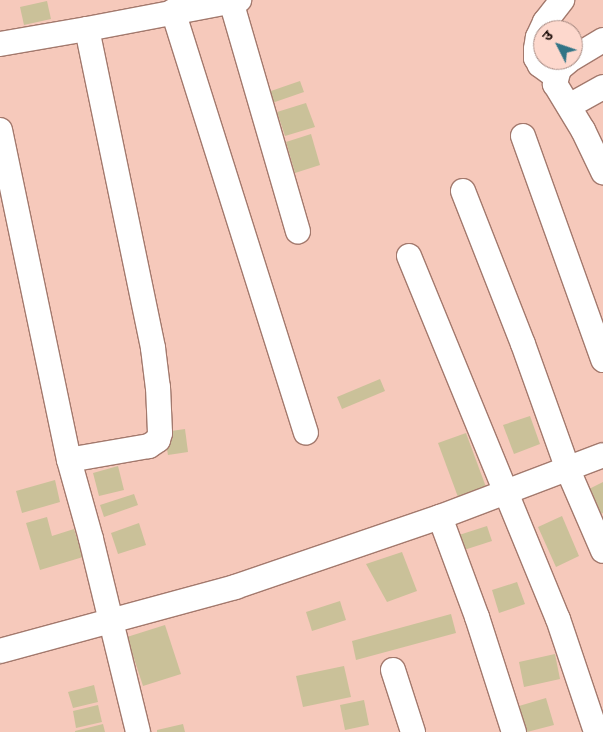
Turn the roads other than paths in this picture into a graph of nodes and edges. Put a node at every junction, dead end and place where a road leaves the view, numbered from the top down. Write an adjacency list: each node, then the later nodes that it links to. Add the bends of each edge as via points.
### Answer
1 (562, 0): 4 (street)
2 (235, 1): 3 (street); 17 (street)
3 (173, 11): 5 (street); 20 (street)
4 (547, 20)
5 (87, 29): 7 (street); 22 (street, via 153,348 160,433 158,440 149,446)
6 (603, 40): 8 (street)
7 (0, 44)
8 (583, 54)
9 (563, 70): 11 (street, via 555,84)
10 (603, 87): 11 (street)
11 (569, 106): 14 (street)
12 (0, 130): 22 (street)
13 (523, 136): 19 (street)
14 (596, 139): 15 (street)
15 (603, 172)
16 (463, 191): 23 (street)
17 (298, 231)
18 (409, 256): 24 (street)
19 (603, 360)
20 (306, 433)
21 (603, 455): 23 (street)
22 (69, 460): 27 (street)
23 (568, 470): 24 (street); 26 (street)
24 (506, 492): 25 (street); 33 (street, via 558,619)
25 (440, 517): 27 (street, via 235,587); 32 (street)
26 (603, 551)
27 (111, 621): 28 (street); 30 (street)
28 (1, 644)
29 (394, 670): 31 (street)
30 (138, 732)
31 (413, 732)
32 (514, 732)
33 (596, 732)

